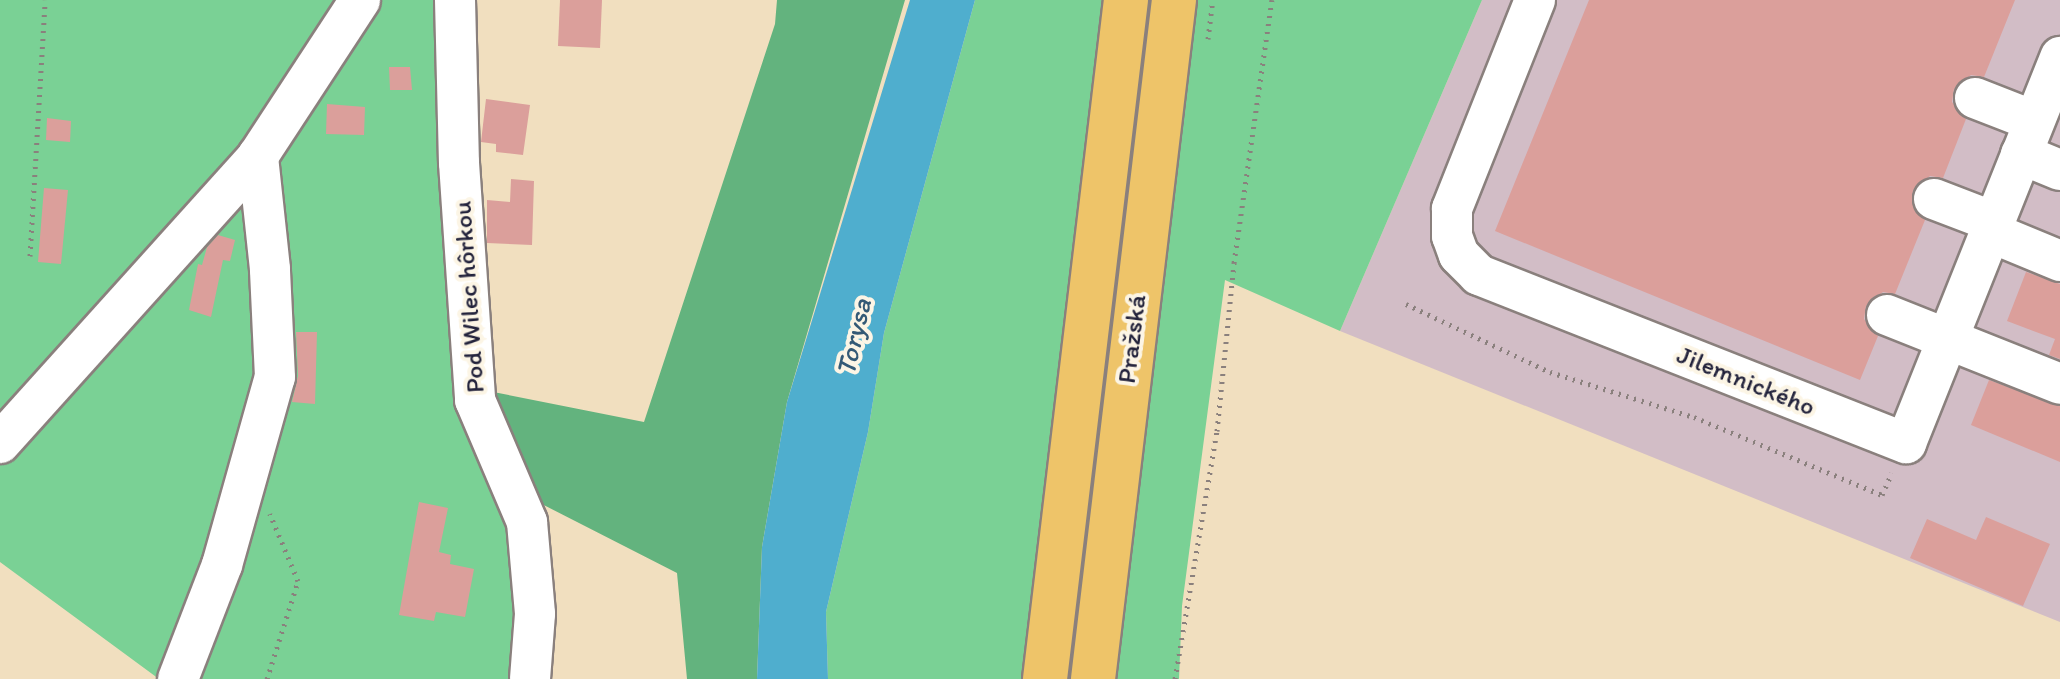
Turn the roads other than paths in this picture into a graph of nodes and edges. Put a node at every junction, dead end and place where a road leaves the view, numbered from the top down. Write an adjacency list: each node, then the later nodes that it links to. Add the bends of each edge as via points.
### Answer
1 (360, 0): 13 (street)
2 (455, 0): 23 (street, Pod Wilec hôrkou, via 459,163 475,400 527,522 535,614)
3 (1106, 0): 12 (street, via 1100,49)
4 (1126, 0): 12 (main road, Pražská)
5 (1174, 0): 10 (main road, Pražská)
6 (1196, 0): 10 (street, via 1192,33)
7 (1535, 0): 19 (street, Jilemnického, via 1452,209 1452,236 1459,255 1479,275 1906,443)
8 (2060, 57): 11 (street)
9 (1975, 98): 11 (street)
10 (1158, 130): 25 (main road, Pražská)
11 (2028, 137): 14 (street); 16 (street)
12 (1109, 138): 24 (main road, Pražská)
13 (258, 156): 21 (street); 22 (street, via 275,377 222,565)
14 (2060, 170)
15 (1934, 199): 16 (street)
16 (1992, 227): 17 (street); 19 (street)
17 (2060, 261)
18 (1887, 315): 19 (street)
19 (1947, 339): 20 (street)
20 (2060, 384)
21 (0, 443)
22 (178, 679)
23 (530, 679)
24 (1045, 679)
25 (1093, 679)

